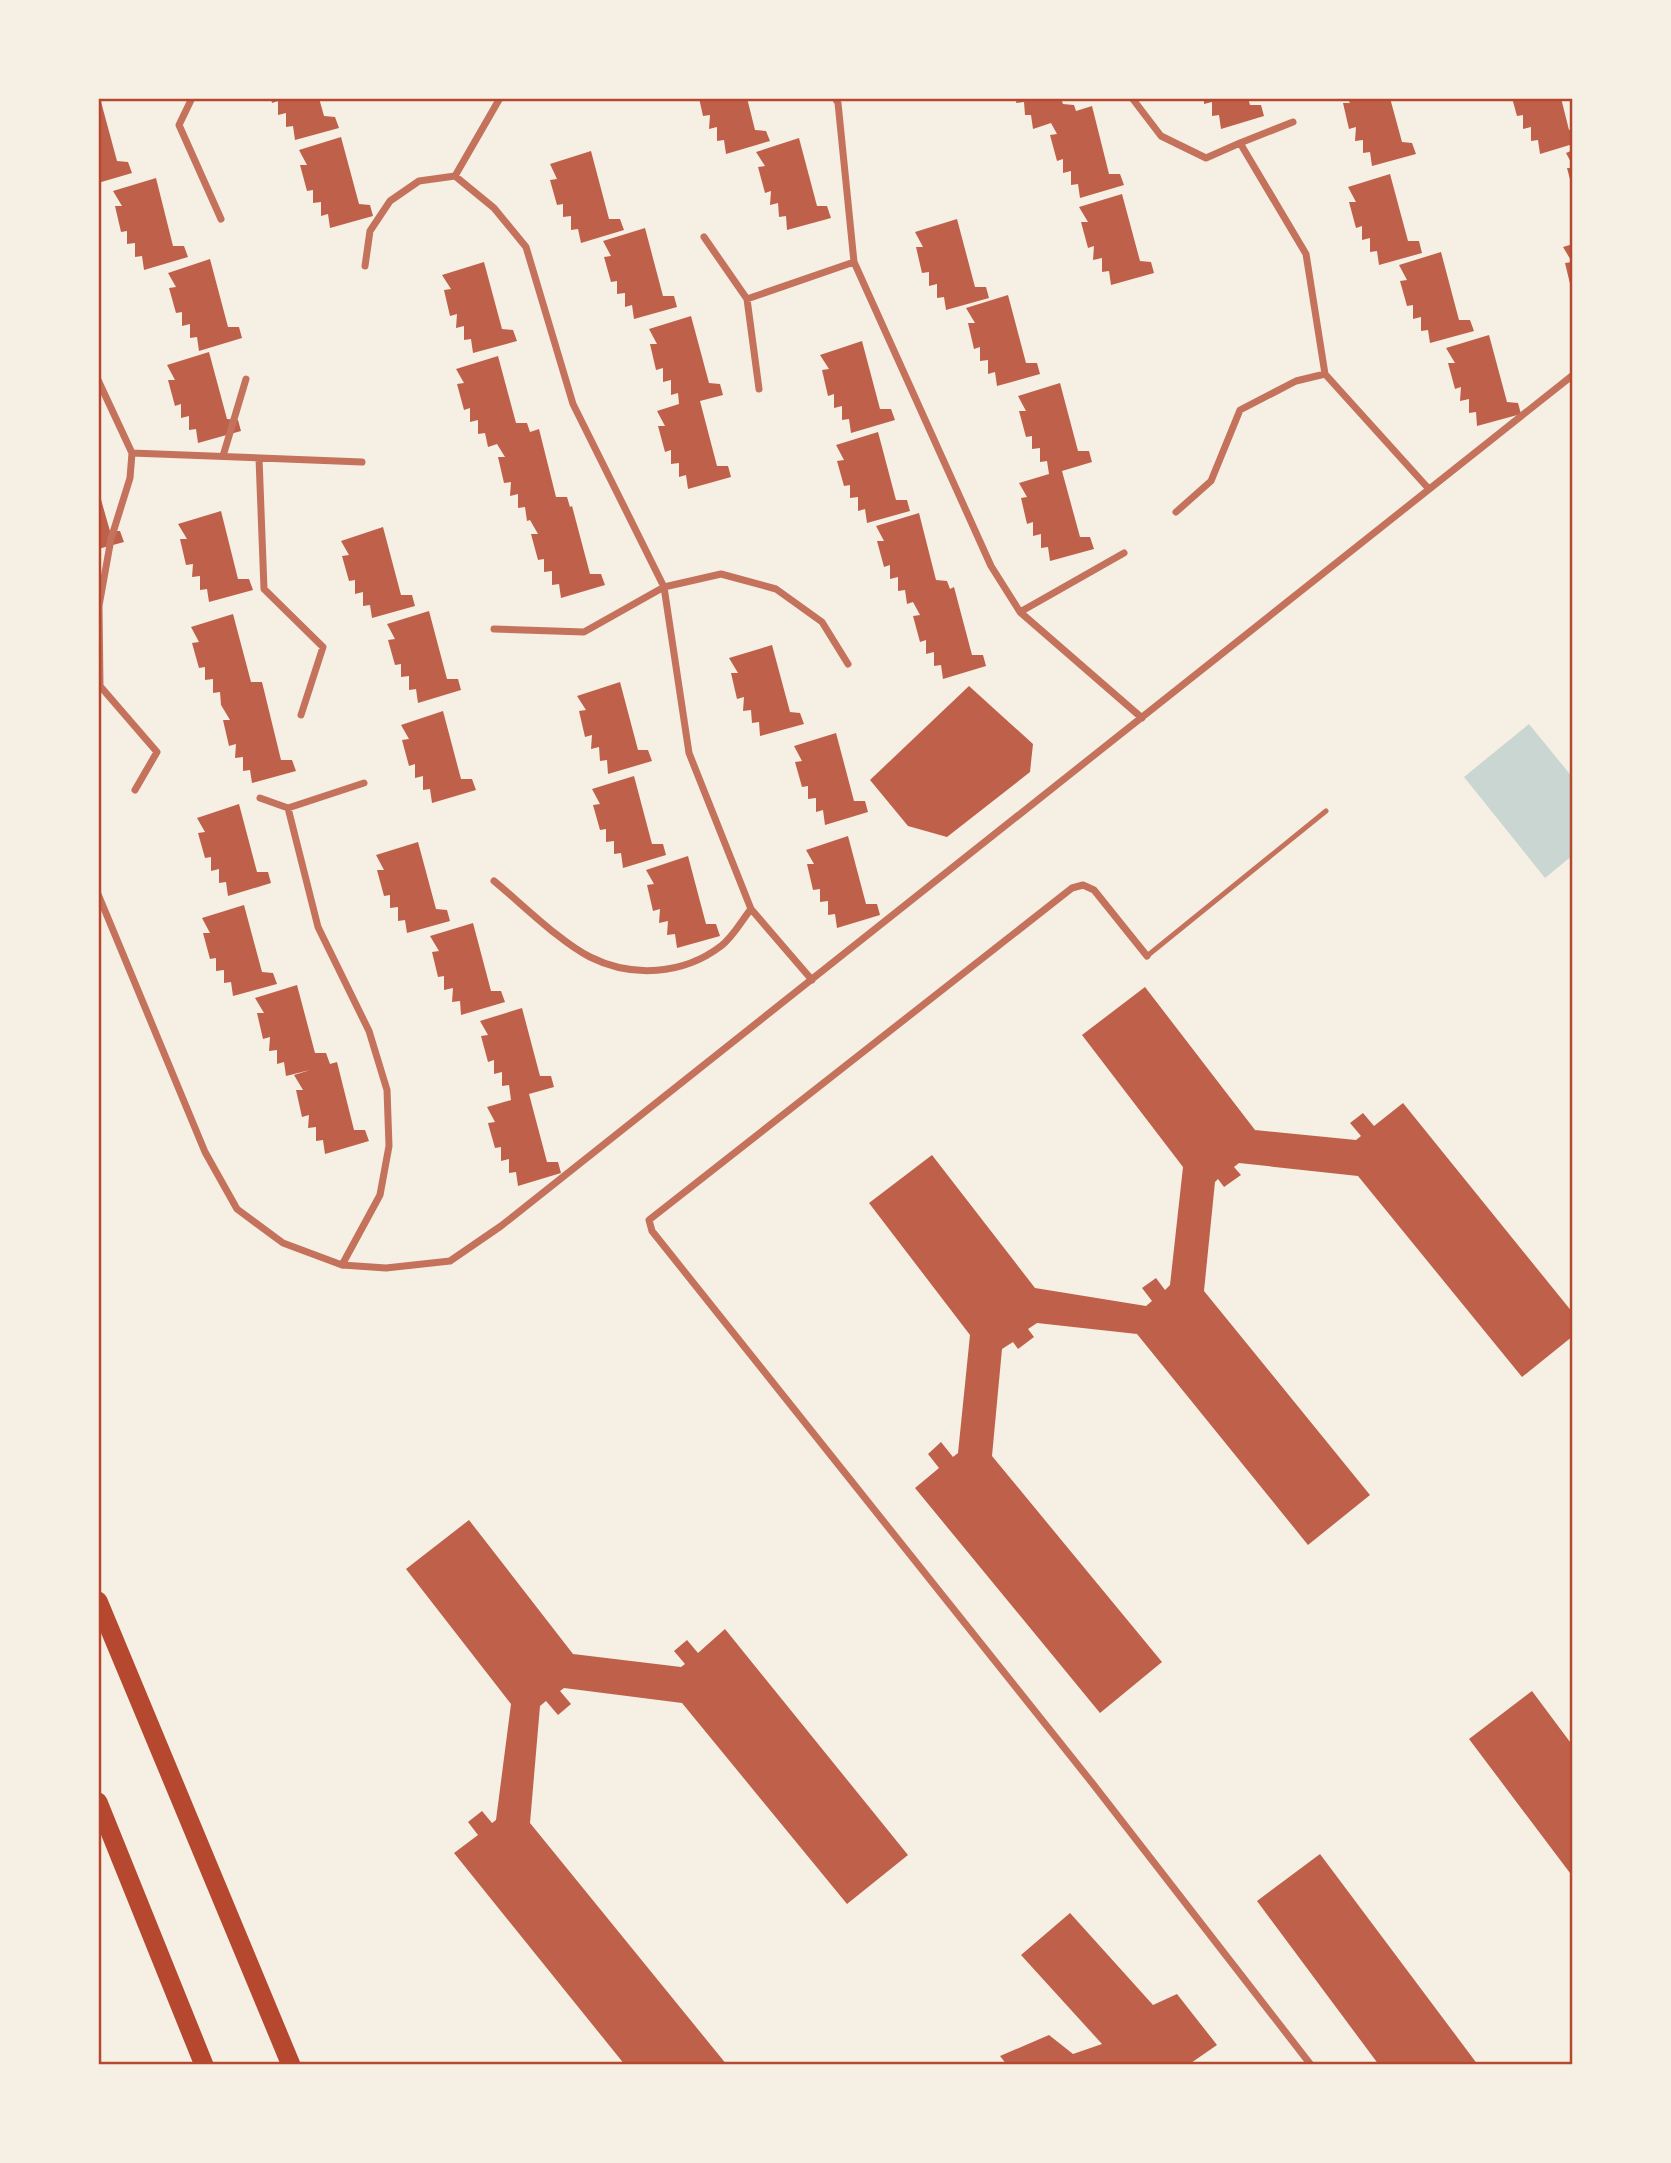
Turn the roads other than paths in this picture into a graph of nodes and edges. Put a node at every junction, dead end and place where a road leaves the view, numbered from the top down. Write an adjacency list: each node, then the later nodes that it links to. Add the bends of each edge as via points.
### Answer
1 (192, 98): 8 (street, via 179,125)
2 (500, 98): 7 (street)
3 (1132, 98): 6 (street, via 1161,136 1206,158)
4 (839, 100): 10 (street)
5 (1293, 122): 6 (street)
6 (1240, 143): 13 (street, via 1306,254)
7 (455, 176): 11 (street, via 419,181 390,201 370,231); 25 (street, via 494,208 526,247 573,404)
8 (221, 219)
9 (704, 237): 12 (street)
10 (854, 262): 12 (street); 26 (street, via 991,566)
11 (365, 266)
12 (747, 299): 17 (street)
13 (1325, 374): 22 (street); 23 (street, via 1296,381 1240,410 1211,481)
14 (1573, 375): 22 (street)
15 (246, 379): 19 (street)
16 (98, 380): 18 (street)
17 (759, 389)
18 (132, 453): 19 (street); 32 (street, via 99,606 100,686 157,752)
19 (223, 456): 20 (street)
20 (259, 458): 21 (street); 29 (street, via 264,589 323,647)
21 (362, 462)
22 (1428, 488): 30 (street)
23 (1176, 512)
24 (1124, 553): 26 (street)
25 (664, 587): 27 (street, via 584,632); 28 (street, via 721,574 776,589 822,622); 38 (street, via 689,753)
26 (1020, 612): 30 (street)
27 (495, 629)
28 (848, 664)
29 (301, 715)
30 (1142, 718): 40 (street)
31 (364, 783): 34 (street)
32 (135, 790)
33 (260, 799): 34 (street)
34 (288, 808): 41 (street, via 318,927 369,1031 387,1090 389,1146 380,1195)
35 (1326, 811): 39 (lane)
36 (494, 881): 38 (street, via 590,957 634,972 681,968 722,946)
37 (98, 894): 41 (street, via 205,1152 237,1209 283,1244)
38 (751, 909): 40 (street)
39 (1147, 956): 46 (street, via 1094,890 1083,885 1072,888 649,1220 652,1231)
40 (812, 980): 41 (street, via 501,1226 450,1261 386,1268)
41 (342, 1265)
42 (98, 1601): 45 (highway)
43 (98, 1802): 44 (highway)
44 (204, 2065)
45 (291, 2065)
46 (1311, 2065)

